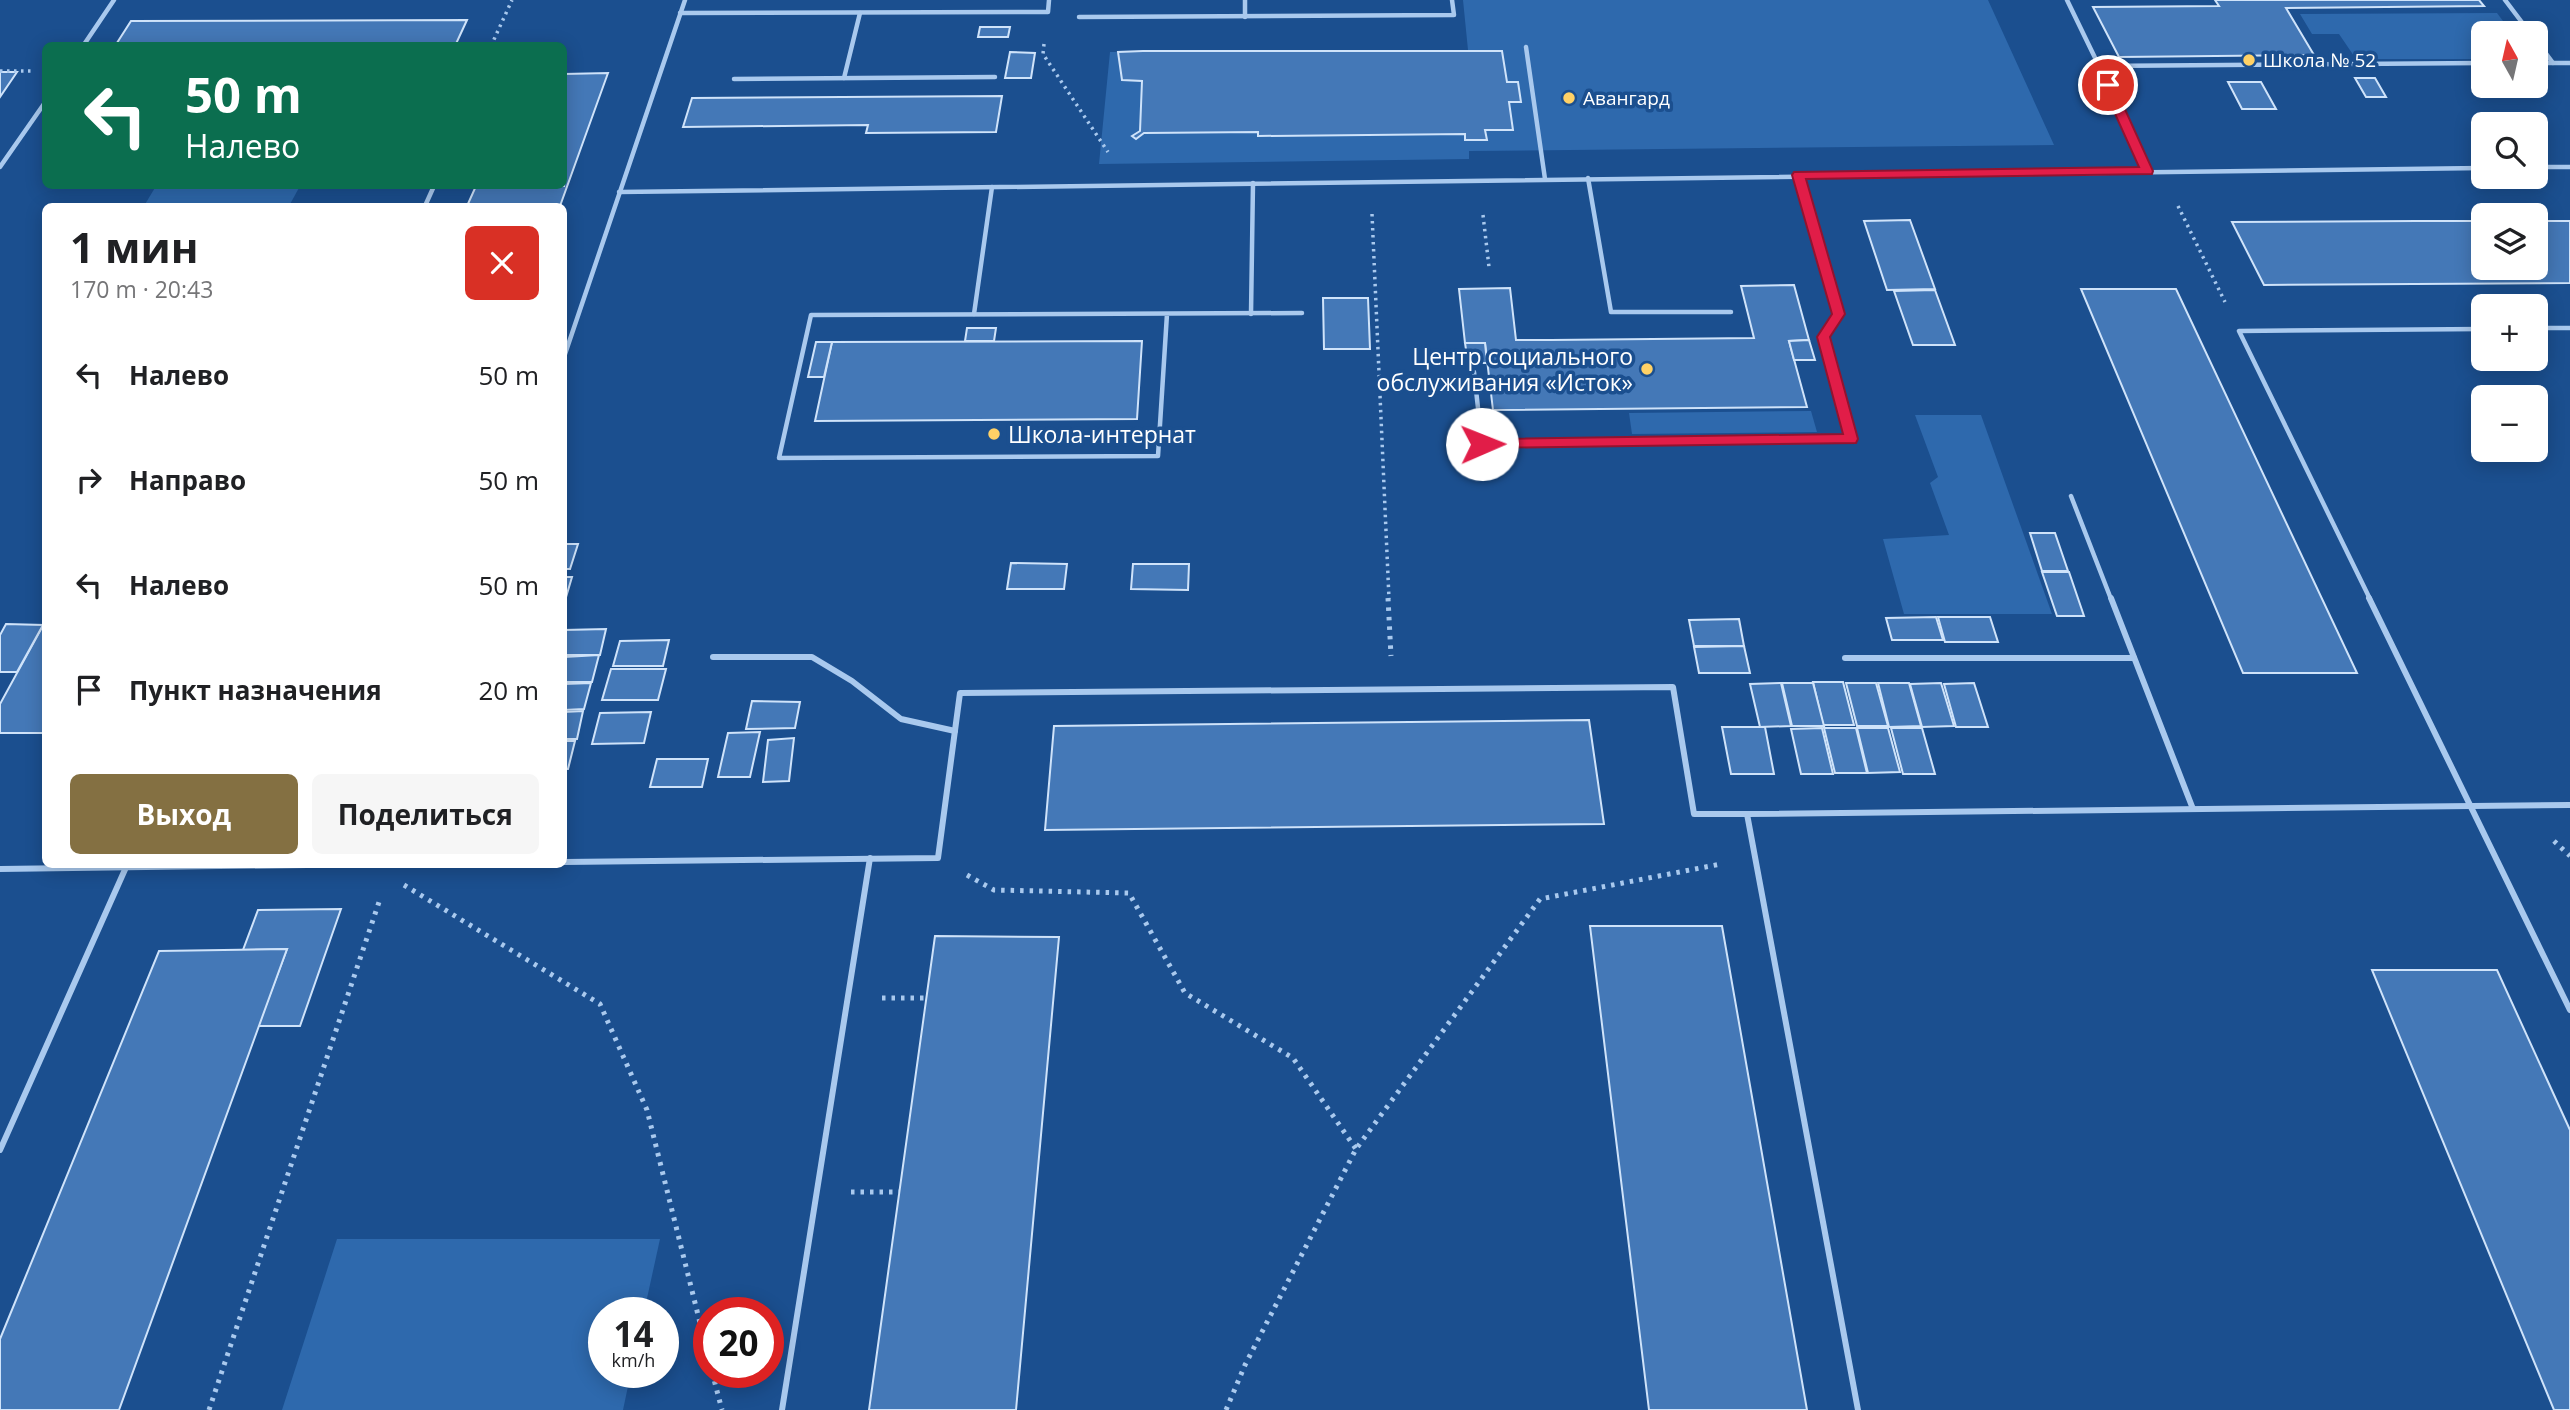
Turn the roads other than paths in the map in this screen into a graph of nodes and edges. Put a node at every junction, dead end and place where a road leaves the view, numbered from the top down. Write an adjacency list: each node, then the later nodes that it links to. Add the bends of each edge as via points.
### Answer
1 (114, 0): 13 (lane)
2 (685, 0): 8 (lane)
3 (1049, 0): 9 (lane, via 1048,12)
4 (1245, 0): 11 (lane)
5 (1452, 0): 11 (lane, via 1454,15)
6 (2067, 0): 20 (lane)
7 (2505, 0): 12 (lane)
8 (680, 13): 9 (lane); 35 (lane)
9 (860, 13): 22 (lane)
10 (1079, 17): 11 (lane)
11 (1245, 17)
12 (2521, 21)
13 (86, 42)
14 (1526, 47): 32 (lane)
15 (2548, 56): 19 (lane)
16 (2570, 62): 19 (lane)
17 (2471, 63): 20 (lane)
18 (2548, 63): 19 (lane)
19 (2553, 63)
20 (2099, 66): 29 (lane)
21 (995, 77): 22 (lane)
22 (844, 78): 23 (lane)
23 (734, 79)
24 (42, 105): 25 (lane)
25 (0, 167)
26 (2548, 167): 27 (lane)
27 (2570, 167)
28 (2471, 168): 29 (lane)
29 (2147, 171): 30 (lane)
30 (1798, 175): 31 (lane); 45 (lane, via 1839,314 1823,337 1851,439 1482,444)
31 (1588, 178): 32 (lane); 36 (lane, via 1611,312)
32 (1545, 179): 33 (lane)
33 (1253, 183): 34 (lane); 40 (lane)
34 (992, 187): 35 (lane); 38 (lane)
35 (620, 192): 44 (lane)
36 (1731, 312)
37 (1301, 313): 40 (lane)
38 (974, 314): 39 (lane); 39 (lane, via 811,315 779,458 1158,456)
39 (1167, 314): 40 (lane)
40 (1251, 314)
41 (2548, 328): 42 (lane)
42 (2570, 328)
43 (2471, 329): 52 (lane, via 2239,331)
44 (567, 349)
45 (1474, 372)
46 (2071, 496): 48 (lane)
47 (713, 657): 50 (lane, via 813,657 901,719)
48 (2134, 658): 49 (lane); 53 (lane)
49 (1845, 659)
50 (955, 731): 54 (lane, via 960,693 1673,687 1694,814); 55 (lane, via 938,858)
51 (2570, 805): 52 (lane)
52 (2471, 807): 53 (lane); 60 (lane)
53 (2193, 809): 54 (lane)
54 (1747, 814): 63 (lane)
55 (870, 858): 56 (lane); 62 (lane)
56 (567, 862)
57 (42, 868): 59 (lane)
58 (125, 868): 61 (lane)
59 (0, 869)
60 (2570, 1010)
61 (0, 1150)
62 (782, 1410)
63 (1858, 1410)

